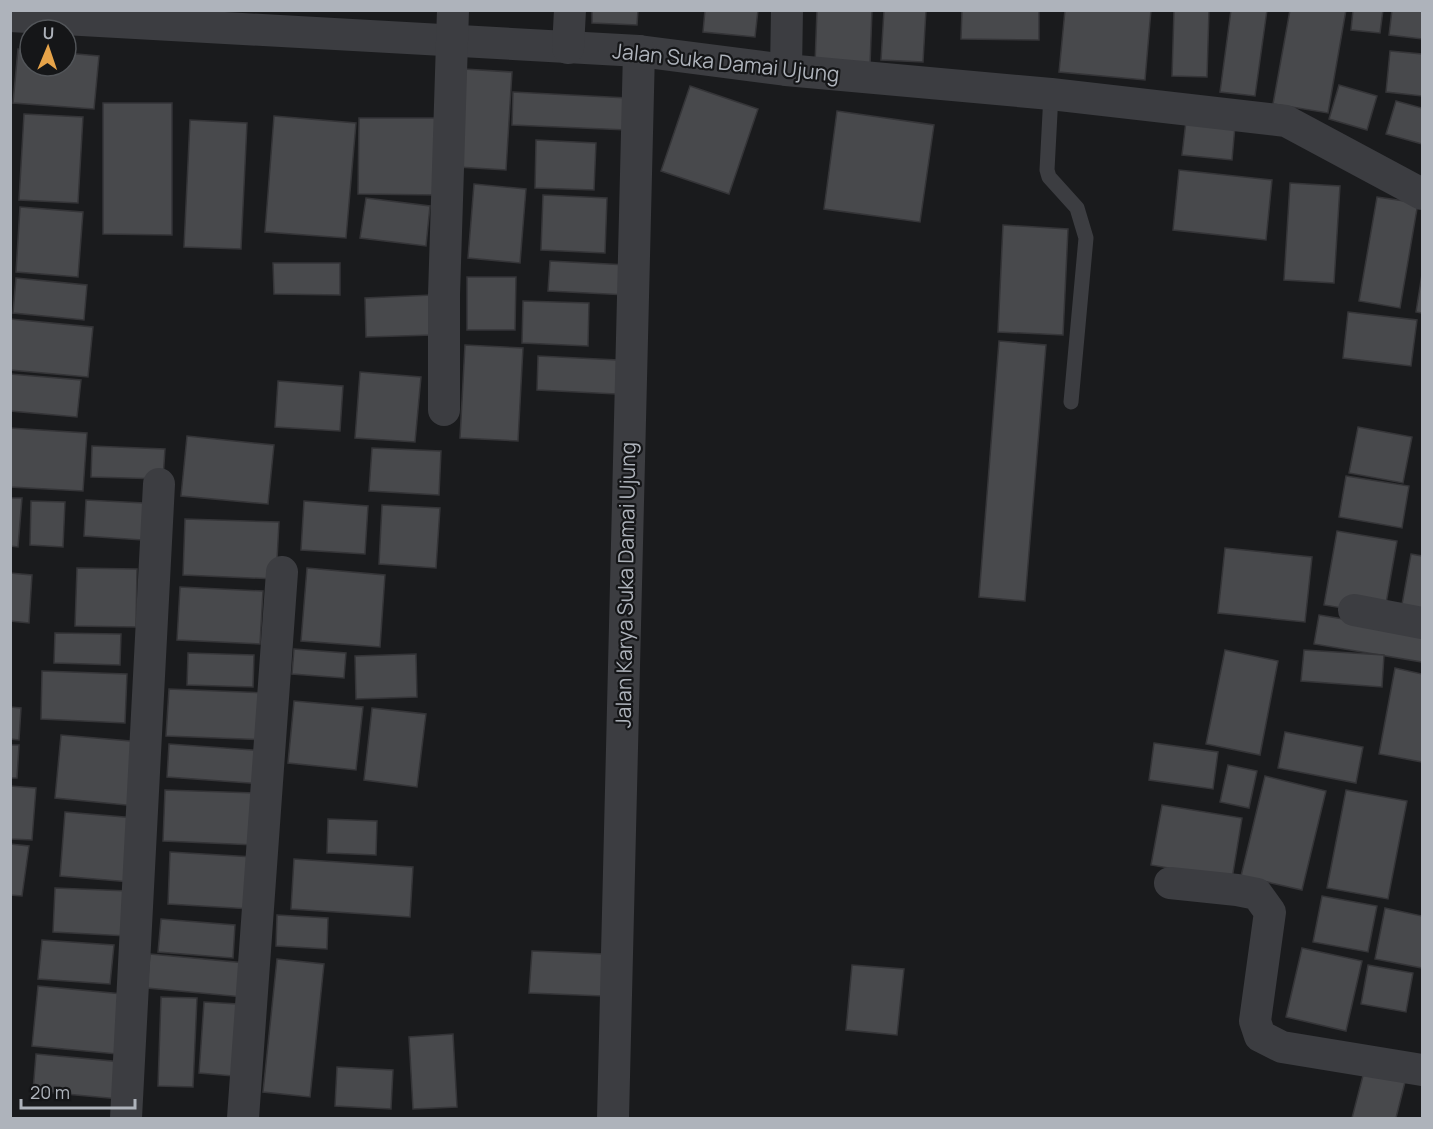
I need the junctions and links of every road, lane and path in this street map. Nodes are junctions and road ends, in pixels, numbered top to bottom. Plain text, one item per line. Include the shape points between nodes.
1 (570, 10) edge
2 (787, 10) edge
3 (10, 16) edge
4 (90, 16) edge
5 (249, 20) edge
6 (453, 26) edge
7 (568, 48) junction
8 (639, 51) junction
9 (786, 70) junction
10 (1051, 94) junction
11 (1422, 195) edge
12 (1071, 402) dead end
13 (444, 410) dead end
14 (159, 484) dead end
15 (282, 572) dead end
16 (1354, 610) dead end
17 (1422, 623) edge
18 (1170, 883) dead end
19 (1422, 1070) edge
20 (126, 1119) edge
21 (243, 1119) edge
22 (613, 1119) edge

1 - 7 street
2 - 9 street
3 - 4 street, Jalan Suka Damai Ujung
4 - 5 street, Jalan Suka Damai Ujung
5 - 6 street, Jalan Suka Damai Ujung
6 - 7 street, Jalan Suka Damai Ujung
6 - 13 street
7 - 8 street, Jalan Suka Damai Ujung
8 - 9 street, Jalan Suka Damai Ujung
8 - 22 street, Jalan Karya Suka Damai Ujung
9 - 10 street, Jalan Suka Damai Ujung
10 - 11 street, Jalan Suka Damai Ujung via 1286,121
10 - 12 lane via 1047,170 1077,208 1086,238
14 - 20 street
15 - 21 street
16 - 17 street
18 - 19 street via 1257,894 1270,912 1255,1021 1260,1036 1282,1047

